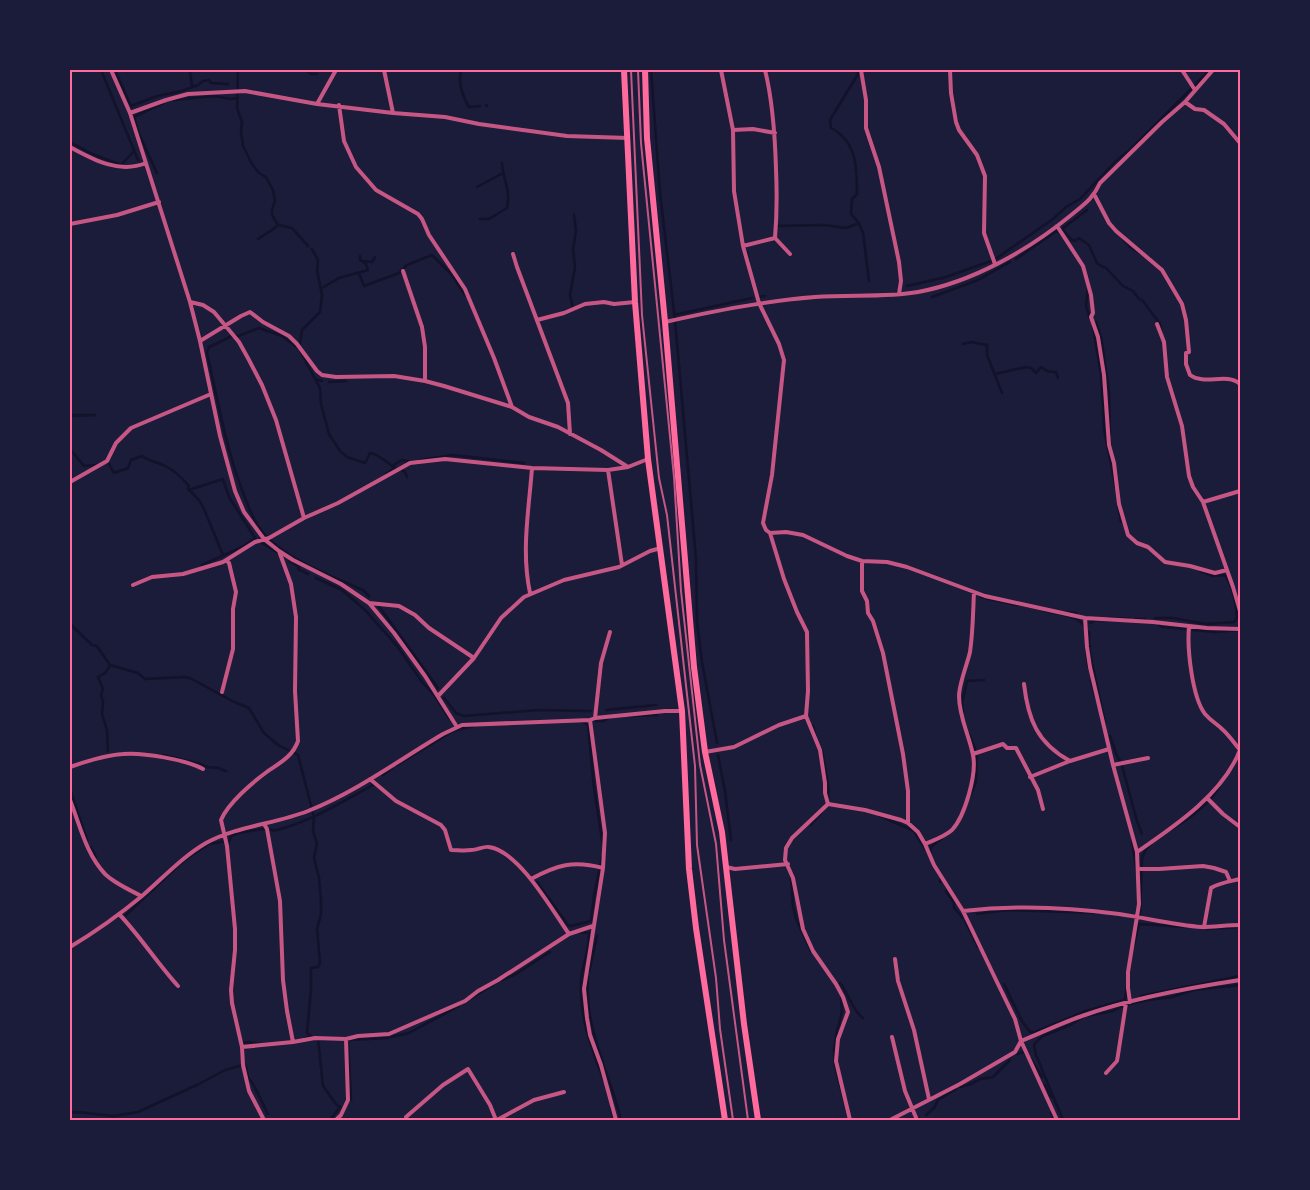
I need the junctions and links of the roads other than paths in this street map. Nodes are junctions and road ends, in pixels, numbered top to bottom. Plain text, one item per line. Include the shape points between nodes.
1 (111, 70) edge
2 (336, 70) edge
3 (384, 70) edge
4 (624, 70) edge
5 (631, 70) edge
6 (638, 70) edge
7 (645, 70) edge
8 (721, 70) edge
9 (765, 70) edge
10 (861, 70) edge
11 (950, 70) edge
12 (1182, 70) edge
13 (1213, 70) edge
14 (1195, 90) junction
15 (1185, 102) junction
16 (317, 104) junction
17 (338, 105) junction
18 (394, 113) junction
19 (130, 114) junction
20 (733, 130) junction
21 (776, 133) junction
22 (628, 138) junction
23 (1240, 143) edge
24 (70, 146) edge
25 (146, 163) junction
26 (1095, 196) junction
27 (159, 202) junction
28 (70, 224) edge
29 (1057, 226) junction
30 (776, 238) junction
31 (743, 246) junction
32 (513, 254) dead end
33 (790, 254) dead end
34 (995, 264) junction
35 (402, 270) dead end
36 (899, 294) junction
37 (190, 302) junction
38 (635, 302) junction
39 (758, 303) junction
40 (537, 320) junction
41 (665, 322) junction
42 (1157, 324) dead end
43 (224, 326) junction
44 (200, 341) junction
45 (425, 381) junction
46 (1240, 384) edge
47 (211, 394) junction
48 (512, 407) junction
49 (570, 434) junction
50 (1240, 442) edge
51 (1240, 447) edge
52 (648, 458) junction
53 (628, 467) junction
54 (532, 468) junction
55 (608, 470) junction
56 (70, 482) edge
57 (1240, 491) edge
58 (1203, 502) junction
59 (304, 518) junction
60 (770, 533) junction
61 (264, 539) junction
62 (661, 548) junction
63 (278, 551) junction
64 (226, 560) junction
65 (862, 561) junction
66 (622, 565) junction
67 (1227, 570) junction
68 (133, 585) dead end
69 (974, 592) junction
70 (530, 593) junction
71 (1238, 598) edge
72 (369, 602) junction
73 (1240, 611) edge
74 (1086, 618) junction
75 (1189, 627) junction
76 (1240, 629) edge
77 (610, 632) dead end
78 (474, 658) junction
79 (1024, 684) dead end
80 (222, 692) dead end
81 (438, 696) junction
82 (682, 711) junction
83 (806, 716) junction
84 (595, 718) junction
85 (590, 720) junction
86 (457, 727) junction
87 (1109, 749) junction
88 (1240, 750) edge
89 (705, 752) junction
90 (973, 754) junction
91 (1148, 758) dead end
92 (1070, 761) junction
93 (1113, 765) junction
94 (70, 767) edge
95 (203, 769) dead end
96 (1030, 778) junction
97 (370, 779) junction
98 (1207, 798) junction
99 (70, 800) edge
100 (828, 804) junction
101 (1043, 810) dead end
102 (908, 823) junction
103 (264, 824) junction
104 (1240, 827) edge
105 (225, 836) junction
106 (925, 844) junction
107 (1137, 852) junction
108 (788, 864) junction
109 (726, 867) junction
110 (603, 868) junction
111 (1138, 868) junction
112 (1240, 879) edge
113 (531, 880) junction
114 (1230, 881) junction
115 (141, 896) junction
116 (963, 911) junction
117 (118, 914) junction
118 (1138, 918) junction
119 (1240, 925) edge
120 (593, 926) junction
121 (1204, 927) junction
122 (568, 934) junction
123 (70, 947) edge
124 (895, 959) dead end
125 (1240, 980) edge
126 (178, 986) dead end
127 (1128, 1003) junction
128 (892, 1037) dead end
129 (346, 1040) junction
130 (1021, 1041) junction
131 (293, 1042) junction
132 (242, 1047) junction
133 (1106, 1073) dead end
134 (564, 1092) dead end
135 (929, 1099) junction
136 (913, 1108) junction
137 (406, 1117) dead end
138 (264, 1120) edge
139 (336, 1120) edge
140 (497, 1120) edge
141 (616, 1120) edge
142 (725, 1120) edge
143 (733, 1120) edge
144 (748, 1120) edge
145 (758, 1120) edge
146 (850, 1120) edge
147 (890, 1120) edge
148 (917, 1120) edge
149 (1058, 1120) edge

1 - 19 street
2 - 16 street
3 - 18 street
4 - 22 highway
5 - 143 lane via 642,316 695,766 697,845
6 - 144 lane via 641,143 674,477 680,591 700,766 716,844 724,940
7 - 41 highway via 646,138
8 - 20 street
9 - 21 street
10 - 36 street via 866,128 879,167 899,262
11 - 34 street via 956,122 977,155 985,176 984,233
12 - 14 street
13 - 14 street
14 - 15 street
15 - 23 street via 1224,124
15 - 26 street via 1100,184
16 - 17 street
16 - 19 street via 244,91 198,93 176,97
17 - 18 street
17 - 48 street via 342,133 353,161 376,190 418,214 428,236 465,289
18 - 22 street via 445,117 567,136
19 - 25 street
20 - 21 street
20 - 31 street via 734,191
21 - 30 street
22 - 38 highway
24 - 25 street via 119,168
25 - 27 street
26 - 29 street
26 - 46 street via 1109,223 1162,270 1180,299 1186,320 1189,352 1186,358 1190,375 1201,380 1233,380
27 - 28 street
27 - 37 street
29 - 34 street
29 - 67 street via 1083,266 1090,289 1105,384 1109,445 1118,504 1128,535 1165,562 1215,573
30 - 31 street
30 - 33 street
31 - 39 street
32 - 40 street
34 - 36 street via 952,282
35 - 45 street via 422,327
36 - 39 street via 844,295
37 - 43 street via 214,312
37 - 44 street
38 - 40 street via 585,304
38 - 52 highway
39 - 41 street
39 - 60 street via 779,344 784,366 772,475 763,523
40 - 49 street via 568,403
41 - 89 highway via 687,600
42 - 58 street via 1164,342 1167,377 1182,426 1189,476
43 - 44 street
43 - 45 street via 252,313 289,336 322,375 394,376
43 - 59 street via 240,342 262,385 276,420
44 - 47 street
45 - 48 street
47 - 56 street via 130,428 116,443 107,461
47 - 61 street via 235,491 244,512
48 - 49 street via 529,418
49 - 53 street
50 - 51 street
52 - 53 street
52 - 62 highway
53 - 55 street
54 - 55 street
54 - 59 street via 445,459 410,463
54 - 70 street via 526,528
55 - 66 street
57 - 58 street
58 - 67 street
59 - 61 street
60 - 65 street via 804,535
60 - 83 street via 784,578 807,632
61 - 63 street
61 - 64 street
62 - 66 street
62 - 82 highway
63 - 72 street via 342,584
63 - 105 street via 291,584 296,617 298,741 290,754 253,783 223,815 221,822
64 - 68 street
64 - 80 street via 236,592 233,649
65 - 69 street via 907,567
65 - 102 street via 862,591 883,653 903,754
66 - 70 street via 564,580
67 - 71 street
69 - 74 street
69 - 90 street via 972,636 959,700
70 - 78 street via 501,618
71 - 73 street
72 - 78 street via 399,606
72 - 81 street
74 - 75 street
74 - 87 street via 1090,667
75 - 76 street
75 - 88 street via 1191,674 1199,704 1211,722 1223,730
77 - 84 street via 601,663
78 - 81 street
79 - 92 street via 1028,709 1039,735
81 - 86 street
82 - 84 street
82 - 142 highway via 689,868
83 - 89 street via 734,746
83 - 100 street via 820,750
84 - 85 street
85 - 86 street
85 - 110 street via 605,833
86 - 97 street
87 - 92 street
87 - 93 street
88 - 98 street via 1231,770
89 - 109 highway
90 - 96 street via 1002,744 1009,749 1016,748
90 - 106 street via 974,778 956,825 948,833
91 - 93 street
92 - 96 street
93 - 107 street
94 - 95 street via 125,753 179,760
96 - 101 street via 1038,790
97 - 103 street via 320,806
97 - 113 street via 396,801 441,825 451,850 489,846 514,860
98 - 104 street
98 - 107 street
99 - 115 street via 83,836 106,875
100 - 102 street via 865,810
100 - 108 street via 789,843 785,853
102 - 106 street
103 - 105 street
103 - 131 street via 280,901 283,980
105 - 115 street via 208,842 188,856
105 - 132 street via 236,950 232,1003
106 - 116 street via 934,865
107 - 111 street
108 - 109 street via 738,869
108 - 146 street via 803,929 813,951 836,984 848,1012 838,1039 836,1061
109 - 145 highway
110 - 113 street via 582,863 567,865 546,871
110 - 120 street
111 - 114 street via 1208,867 1226,872
111 - 118 street
112 - 114 street
113 - 122 street
114 - 121 street via 1211,888
115 - 117 street
116 - 118 street via 1016,907
116 - 130 street via 1015,1019
117 - 123 street
117 - 126 street
118 - 121 street
118 - 127 street via 1128,972
119 - 121 street
120 - 122 street
120 - 141 street via 584,989 586,1018
122 - 129 street via 465,1001 389,1034
124 - 135 street
125 - 127 street
127 - 130 street via 1082,1016
127 - 133 street via 1117,1060
128 - 136 street via 905,1090
129 - 131 street via 315,1038
129 - 139 street via 348,1100
130 - 135 street via 1015,1052
130 - 149 street
131 - 132 street
132 - 138 street via 249,1092
134 - 140 street via 534,1100
135 - 136 street
136 - 147 street
136 - 148 street
137 - 140 street via 443,1085 468,1069

